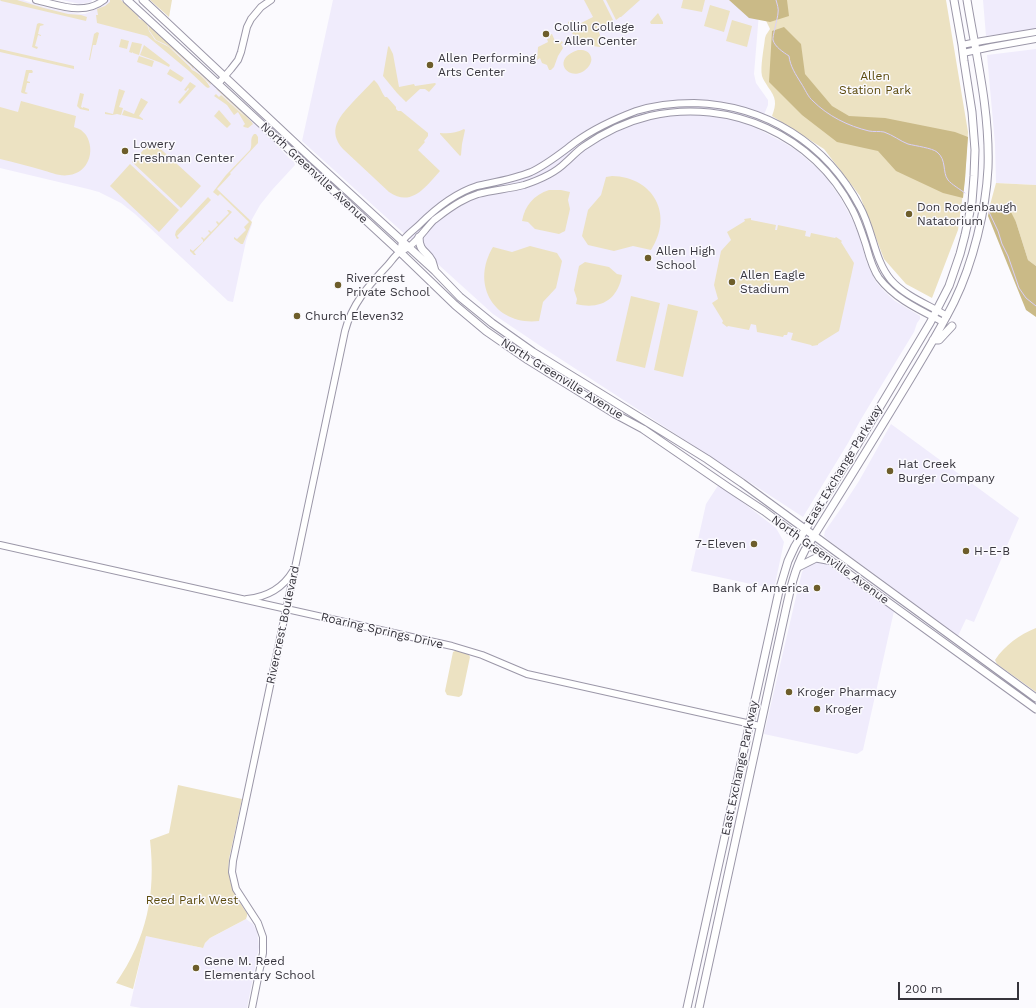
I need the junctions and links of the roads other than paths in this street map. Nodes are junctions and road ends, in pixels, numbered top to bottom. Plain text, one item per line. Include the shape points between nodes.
1 (36, 0) edge
2 (104, 0) edge
3 (127, 0) edge
4 (143, 0) edge
5 (271, 0) edge
6 (954, 0) edge
7 (967, 0) edge
8 (1036, 32) edge
9 (1036, 39) edge
10 (974, 42) junction
11 (962, 45) junction
12 (976, 51) junction
13 (963, 53) junction
14 (224, 77) junction
15 (218, 84) junction
16 (310, 157) junction
17 (303, 164) junction
18 (975, 166) junction
19 (988, 167) junction
20 (419, 237) junction
21 (403, 242) junction
22 (409, 248) junction
23 (400, 252) junction
24 (877, 252) junction
25 (869, 255) junction
26 (435, 271) junction
27 (935, 313) junction
28 (945, 319) junction
29 (952, 326) dead end
30 (933, 340) junction
31 (869, 425) junction
32 (880, 431) junction
33 (742, 483) junction
34 (735, 492) junction
35 (805, 529) junction
36 (814, 536) junction
37 (800, 538) junction
38 (0, 545) edge
39 (809, 545) junction
40 (830, 560) junction
41 (798, 567) junction
42 (295, 568) junction
43 (896, 596) junction
44 (242, 599) junction
45 (890, 604) junction
46 (286, 609) junction
47 (771, 625) junction
48 (782, 627) junction
49 (987, 662) junction
50 (982, 670) junction
51 (1036, 698) edge
52 (1036, 709) edge
53 (750, 724) junction
54 (760, 726) junction
55 (708, 914) junction
56 (719, 916) junction
57 (252, 1008) edge
58 (687, 1008) edge
59 (699, 1008) edge

1 - 2 street via 81,9 93,7
3 - 15 main road, North Greenville Avenue
4 - 14 main road, North Greenville Avenue
5 - 14 street via 251,19 238,60
6 - 11 main road, East Exchange Parkway
7 - 10 main road, East Exchange Parkway
8 - 10 street
9 - 12 street
10 - 11 street
10 - 12 main road, East Exchange Parkway
11 - 13 main road, East Exchange Parkway
12 - 13 street
12 - 19 main road, East Exchange Parkway via 988,140
13 - 18 main road, East Exchange Parkway via 974,125
14 - 15 street
14 - 16 main road, North Greenville Avenue
15 - 17 main road, North Greenville Avenue
16 - 17 main road
16 - 21 main road, North Greenville Avenue
17 - 23 main road, North Greenville Avenue
18 - 19 main road
18 - 27 main road, East Exchange Parkway via 972,202 964,240 952,278
19 - 28 main road, East Exchange Parkway via 976,240 966,274
20 - 22 street, Rivercrest Boulevard
20 - 25 street, Rivercrest Boulevard via 434,220 459,203 478,194 524,185 544,178 564,165 580,149 616,127 652,116 699,112 735,117 758,124 774,131 812,157 846,198 857,219
20 - 26 main road via 420,246 432,261
21 - 22 main road, North Greenville Avenue
21 - 23 street, Rivercrest Boulevard
21 - 24 street, Rivercrest Boulevard via 438,207 457,195 542,167 577,141 613,120 657,106 692,103 731,107 762,117 790,131 815,149 836,170 861,208
22 - 23 street, Rivercrest Boulevard
22 - 26 main road, North Greenville Avenue
23 - 34 main road, North Greenville Avenue via 455,305 488,332 528,360 643,429
23 - 42 street, Rivercrest Boulevard via 363,293 348,323
24 - 25 street
24 - 27 street, Rivercrest Boulevard via 884,270 894,284
25 - 27 street, Rivercrest Boulevard via 876,274 890,290 904,300
26 - 33 main road, North Greenville Avenue via 465,302 533,352 671,436
27 - 28 street, Rivercrest Boulevard
27 - 31 main road, East Exchange Parkway
28 - 30 main road, East Exchange Parkway
29 - 30 main road via 939,340
30 - 32 main road, East Exchange Parkway
31 - 32 main road
31 - 35 main road, East Exchange Parkway
32 - 36 main road, East Exchange Parkway
33 - 34 main road
33 - 35 main road, North Greenville Avenue
34 - 37 main road, North Greenville Avenue
35 - 36 main road, North Greenville Avenue
35 - 37 main road, East Exchange Parkway
36 - 39 main road, East Exchange Parkway
36 - 43 main road, North Greenville Avenue
37 - 39 main road, North Greenville Avenue
37 - 47 main road, East Exchange Parkway via 784,571
38 - 44 street, Roaring Springs Drive
39 - 40 main road, North Greenville Avenue
39 - 41 main road, East Exchange Parkway
40 - 41 main road via 816,558
40 - 45 main road, North Greenville Avenue
41 - 48 main road, East Exchange Parkway
42 - 44 street via 286,581 273,591 258,597
42 - 46 street, Rivercrest Boulevard
43 - 45 main road
43 - 49 main road, North Greenville Avenue
44 - 46 street, Roaring Springs Drive
45 - 50 main road, North Greenville Avenue
46 - 53 street, Roaring Springs Drive via 474,652 527,674
46 - 57 street, Rivercrest Boulevard via 232,872 236,889 258,923 263,937 263,953
47 - 48 main road
47 - 53 main road, East Exchange Parkway
48 - 54 main road, East Exchange Parkway
49 - 50 main road
49 - 51 main road, North Greenville Avenue
50 - 52 main road, North Greenville Avenue
53 - 54 street, Roaring Springs Drive
53 - 55 main road, East Exchange Parkway
54 - 56 main road, East Exchange Parkway
55 - 56 main road
55 - 58 main road, East Exchange Parkway
56 - 59 main road, East Exchange Parkway

